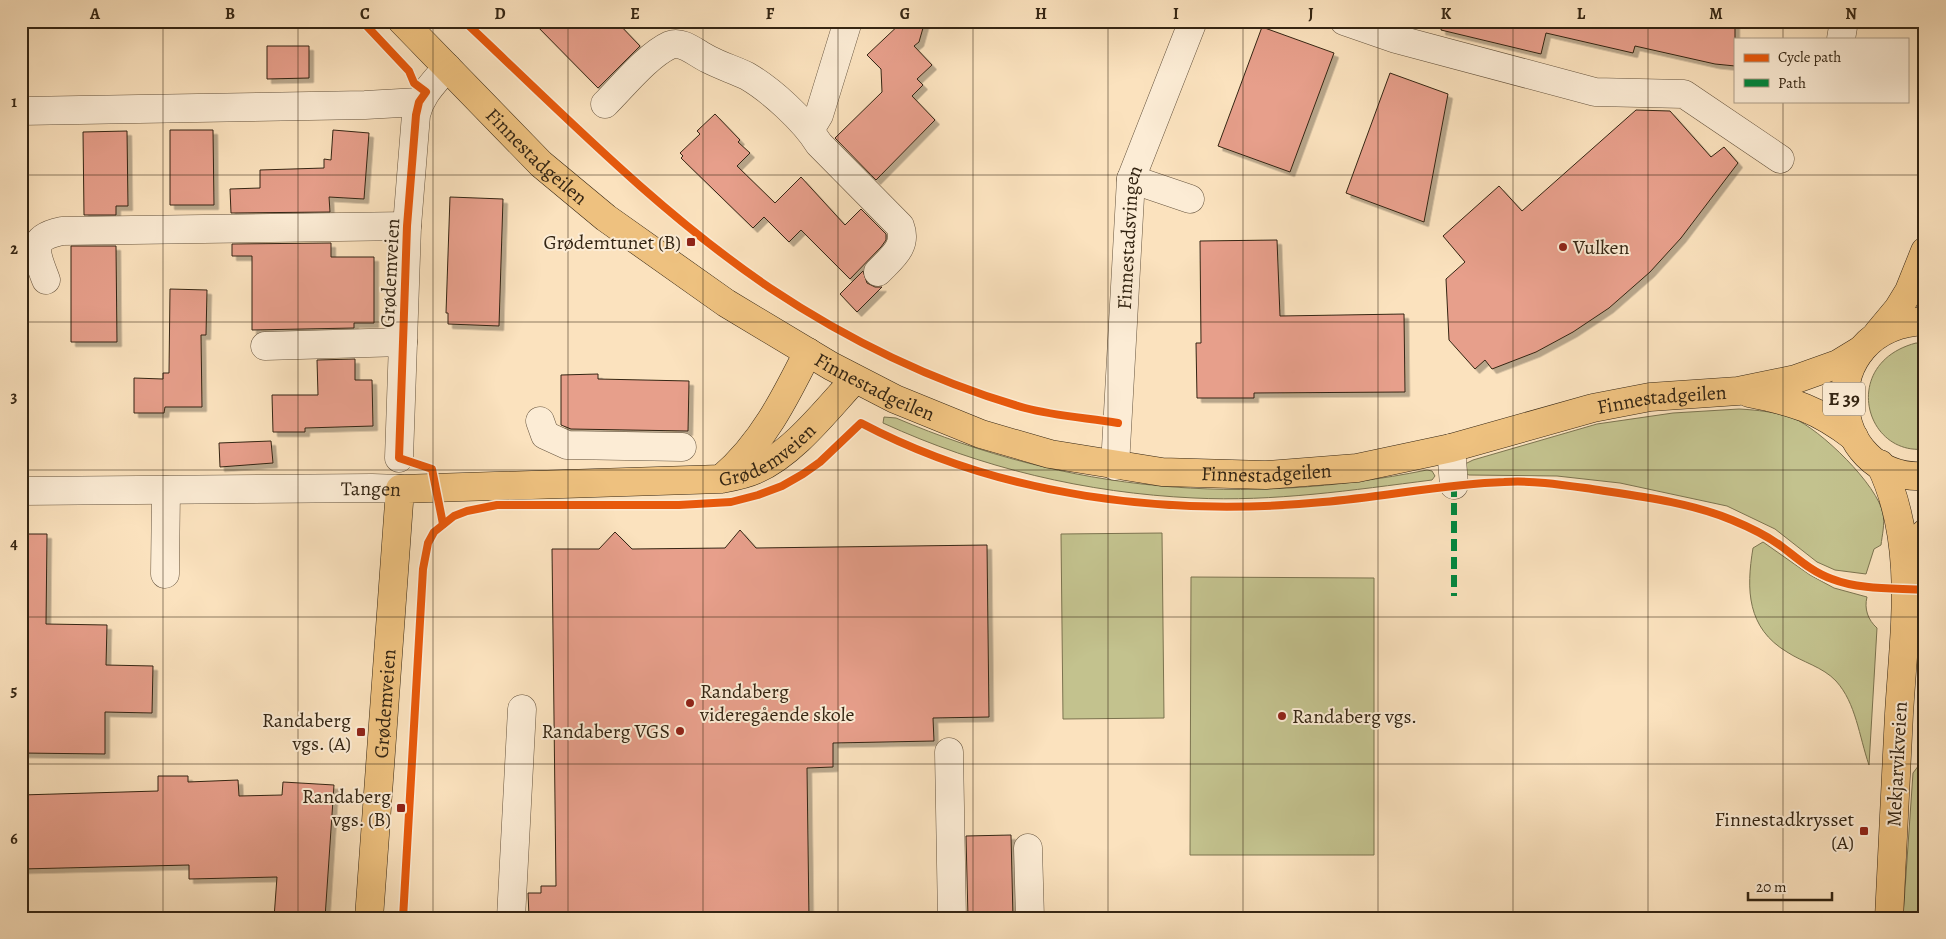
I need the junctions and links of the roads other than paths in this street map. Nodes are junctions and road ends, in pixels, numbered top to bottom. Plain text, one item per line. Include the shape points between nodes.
1 (402, 21) edge
2 (848, 21) edge
3 (1193, 21) edge
4 (1344, 21) edge
5 (1844, 21) edge
6 (1841, 38) edge
7 (447, 67) junction
8 (419, 102) junction
9 (605, 104) dead end
10 (21, 111) edge
11 (810, 130) junction
12 (1780, 159) dead end
13 (1131, 179) junction
14 (1190, 199) dead end
15 (407, 226) junction
16 (1925, 251) edge
17 (878, 272) dead end
18 (46, 280) dead end
19 (1925, 322) edge
20 (403, 342) junction
21 (1868, 343) junction
22 (265, 346) dead end
23 (808, 352) junction
24 (855, 379) junction
25 (1738, 391) junction
26 (540, 420) dead end
27 (1854, 438) junction
28 (682, 447) dead end
29 (1451, 448) junction
30 (399, 458) dead end
31 (1880, 464) junction
32 (1115, 466) junction
33 (1925, 476) edge
34 (720, 479) junction
35 (1454, 485) dead end
36 (400, 489) junction
37 (166, 490) junction
38 (21, 491) edge
39 (1925, 533) edge
40 (165, 574) dead end
41 (1907, 610) junction
42 (522, 709) dead end
43 (949, 752) dead end
44 (1028, 848) dead end
45 (369, 918) edge
46 (511, 918) edge
47 (952, 918) edge
48 (1030, 918) edge
49 (1889, 918) edge

1 - 7 main road, Finnestadgeilen
2 - 11 street via 820,115
3 - 13 street, Finnestadsvingen
4 - 12 street via 1396,39 1594,92 1684,94
5 - 6 street
7 - 8 street
7 - 23 main road, Finnestadgeilen via 541,164 606,218 726,303
8 - 10 street
8 - 15 street, Grødemveien
9 - 11 street via 655,55 672,45 682,44 747,76
11 - 17 street via 819,144 900,226 903,243
13 - 14 street
13 - 32 street, Finnestadsvingen
15 - 18 street via 62,231 50,234 38,243 35,251
15 - 20 street, Grødemveien
16 - 21 main road, E 39 via 1909,292
19 - 21 main road, Finnestadgeilen via 1891,327
20 - 22 street
20 - 30 street, Grødemveien
21 - 25 main road, Finnestadgeilen via 1819,372
21 - 27 main road, E 39 via 1848,374 1844,402
23 - 24 main road, Finnestadgeilen
23 - 34 main road, Grødemveien via 763,433
24 - 32 main road, Finnestadgeilen via 981,434 1050,454
24 - 34 main road, Grødemveien via 810,427 772,461 754,471
25 - 27 main road, Finnestadgeilen via 1816,411
25 - 29 main road, Finnestadgeilen via 1650,397 1593,408
26 - 28 street via 545,435 567,445
27 - 31 main road, E 39
29 - 32 main road, Finnestadgeilen via 1357,468 1312,473 1208,474
29 - 35 street
31 - 33 main road, E 39 via 1896,472
31 - 41 main road, Mekjarvikveien / E 39 via 1899,518
34 - 36 main road, Tangen
36 - 37 street, Tangen
36 - 45 main road, Grødemveien
37 - 38 street, Tangen
37 - 40 street
39 - 41 main road, Mekjarvikveien / E 39
41 - 49 main road, Mekjarvikveien / E 39
42 - 46 street
43 - 47 street
44 - 48 street

